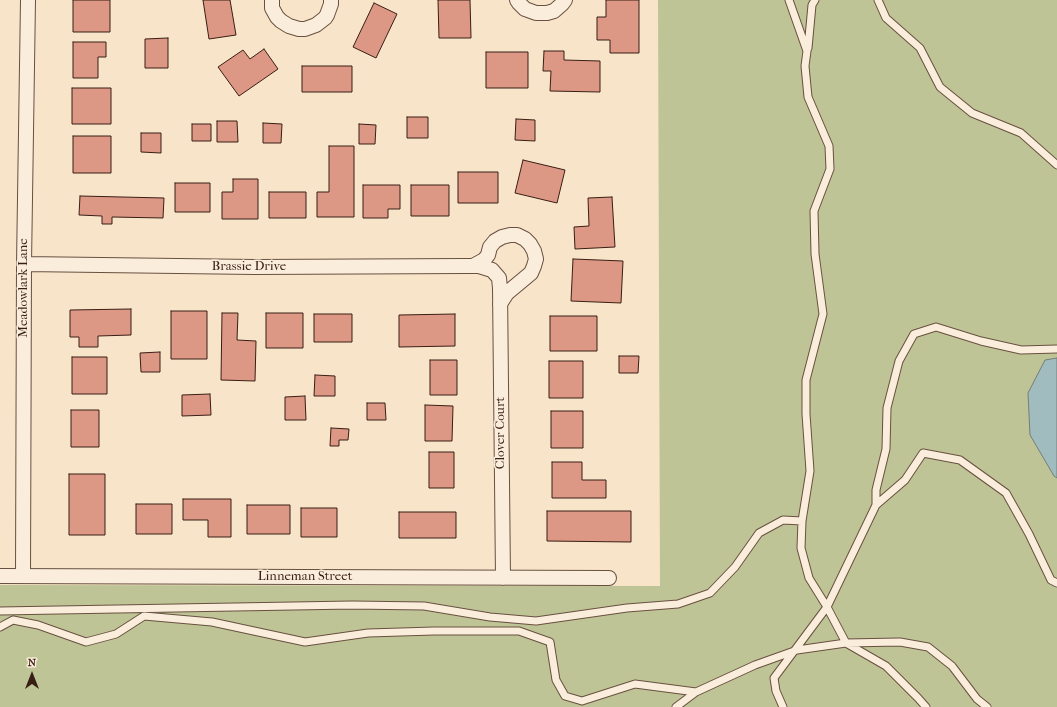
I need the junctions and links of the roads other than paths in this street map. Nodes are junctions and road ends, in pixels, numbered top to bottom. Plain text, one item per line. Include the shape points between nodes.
1 (28, 0) edge
2 (272, 0) edge
3 (331, 0) edge
4 (517, 0) edge
5 (565, 0) edge
6 (789, 0) edge
7 (815, 0) edge
8 (878, 0) edge
9 (807, 51) junction
10 (1057, 165) edge
11 (24, 264) junction
12 (473, 266) junction
13 (500, 288) joint
14 (500, 304) junction
15 (1057, 349) edge
16 (876, 505) junction
17 (802, 521) junction
18 (0, 576) edge
19 (23, 576) junction
20 (502, 578) junction
21 (609, 578) dead end
22 (1057, 583) edge
23 (828, 607) junction
24 (0, 611) edge
25 (0, 628) edge
26 (846, 643) junction
27 (794, 651) junction
28 (696, 692) junction
29 (676, 707) edge
30 (783, 707) edge
31 (926, 707) edge
32 (987, 707) edge

1 - 11 street, Meadowlark Lane
2 - 3 street via 272,8 277,17 289,26 299,29 316,25 325,18
4 - 5 street via 525,9 536,13 554,11
6 - 9 lane
7 - 9 lane via 812,5
8 - 10 lane via 886,18 920,48 940,87 972,113 1021,133
9 - 17 lane via 805,66 808,97 828,146 830,169 814,211 815,254 823,314 806,380 810,471
11 - 12 street, Brassie Drive
11 - 19 street, Meadowlark Lane
12 - 13 street, Brassie Drive via 492,270 499,278
12 - 14 street via 484,260 490,247 502,237 517,235 530,244 536,259 531,273 507,293
13 - 14 street, Clover Court
14 - 20 street, Clover Court
15 - 16 lane via 1021,350 936,327 914,334 899,361 886,408 886,449 876,490
16 - 22 lane via 905,480 923,453 960,460 1006,493 1051,580
16 - 23 lane
17 - 23 lane via 801,548 809,578
17 - 24 lane via 783,520 759,533 735,567 710,593 678,604 627,608 536,621 490,617 424,606
18 - 19 street, Linneman Street
19 - 20 street, Linneman Street
20 - 21 street, Linneman Street
23 - 26 lane
23 - 27 lane
25 - 28 lane via 13,620 38,625 86,642 116,634 144,616 212,622 305,642 368,633 520,631 550,642 556,680 565,696 582,701 635,684
26 - 27 lane
26 - 31 lane via 886,666
26 - 32 lane via 900,642 928,647 952,666 977,699
27 - 28 lane via 755,665
27 - 30 lane via 774,678
28 - 29 lane

